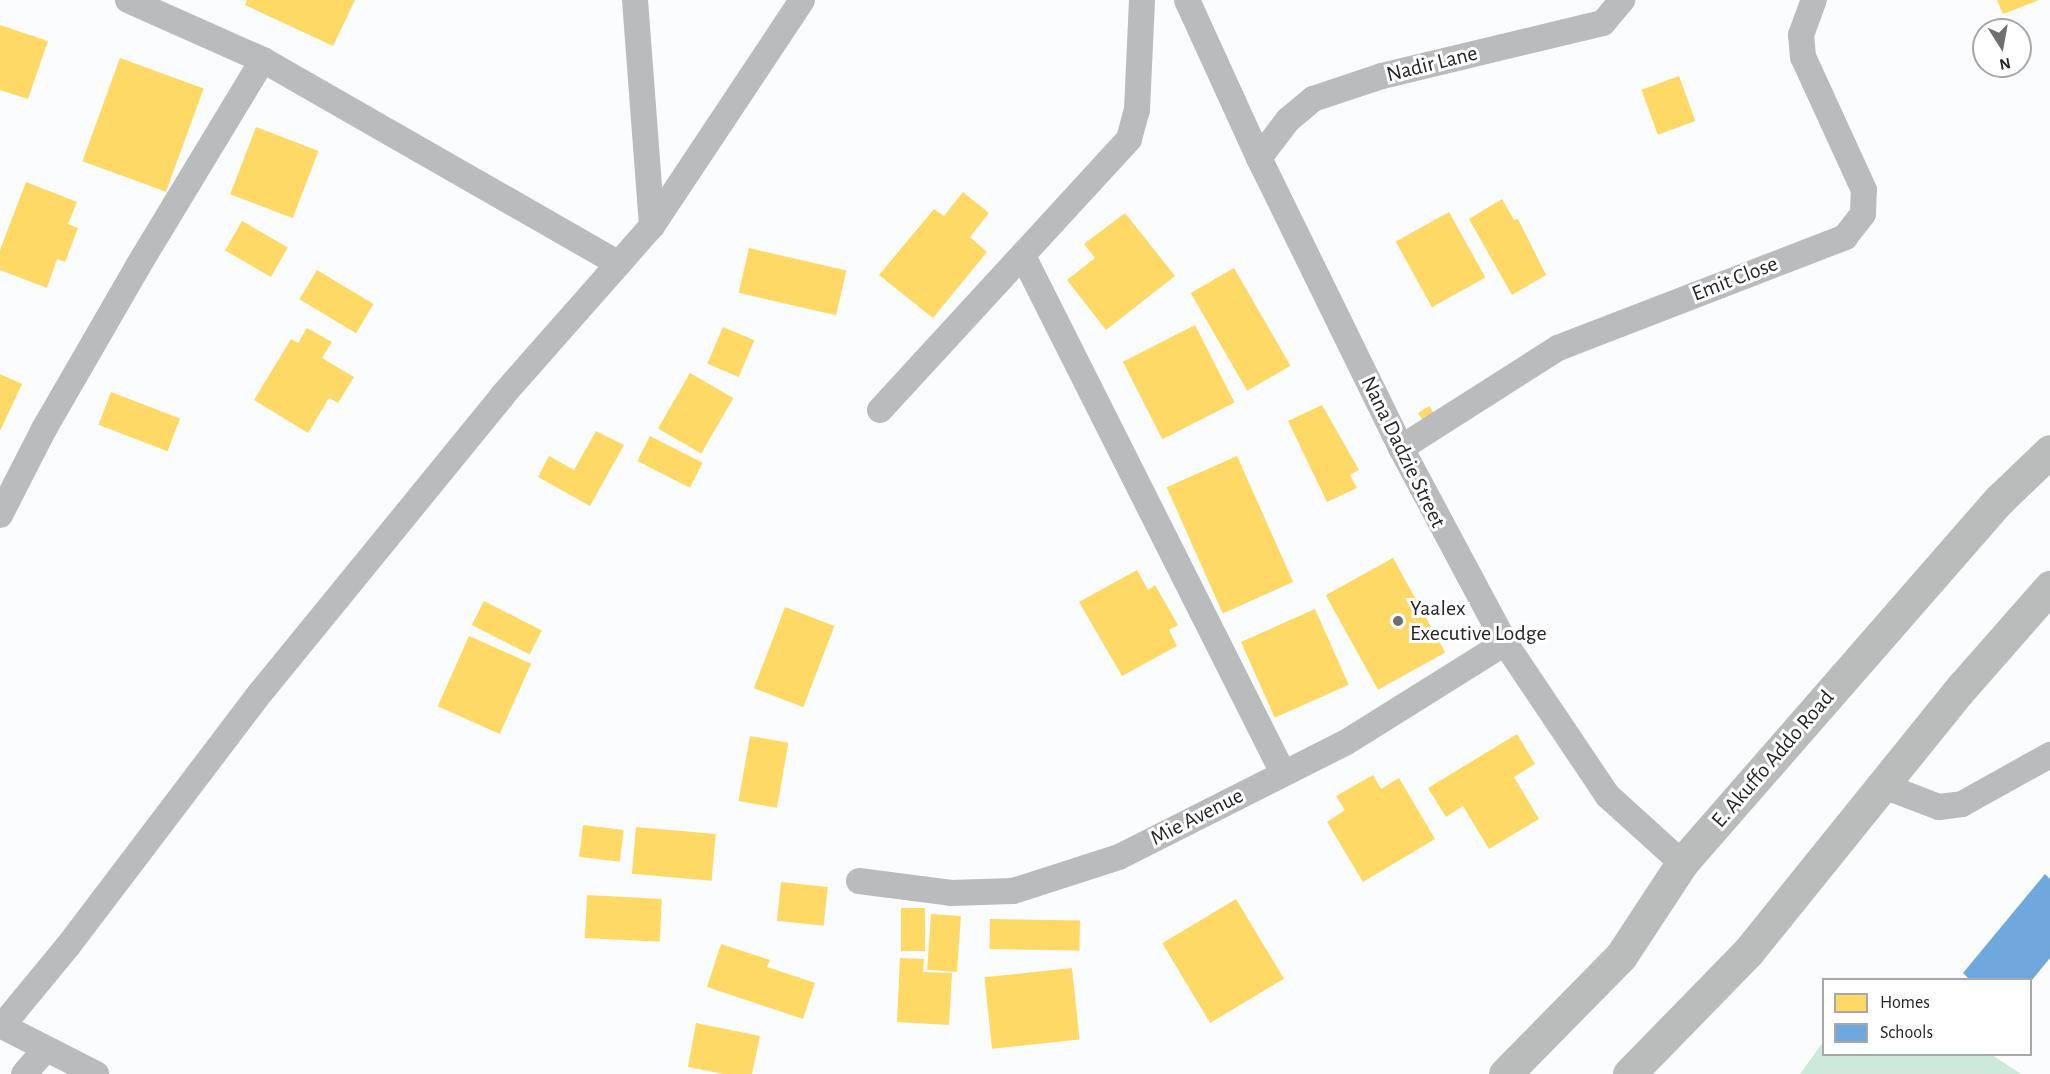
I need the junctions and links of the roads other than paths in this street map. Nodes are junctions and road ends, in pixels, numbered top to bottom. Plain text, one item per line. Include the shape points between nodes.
1 (128, 0) edge
2 (635, 0) edge
3 (802, 0) edge
4 (1142, 0) edge
5 (1187, 0) edge
6 (1622, 0) edge
7 (1814, 0) edge
8 (168, 7) edge
9 (263, 60) junction
10 (1259, 158) junction
11 (652, 226) junction
12 (1024, 258) junction
13 (619, 264) junction
14 (880, 410) dead end
15 (1401, 448) junction
16 (2050, 451) edge
17 (0, 515) edge
18 (2050, 587) edge
19 (1505, 643) junction
20 (2050, 754) edge
21 (1283, 773) junction
22 (1884, 786) junction
23 (1682, 864) junction
24 (859, 881) dead end
25 (1, 1026) edge
26 (46, 1048) junction
27 (24, 1074) edge
28 (96, 1074) edge
29 (1505, 1074) edge
30 (1629, 1074) edge

1 - 8 street
2 - 11 street
3 - 11 street
4 - 12 street via 1137,110 1129,139
5 - 10 street, Nana Dadzie Street
6 - 10 street, Nadir Lane via 1603,23 1382,76 1313,99 1288,120
7 - 15 street, Emit Close via 1801,35 1803,57 1864,190 1863,214 1845,237 1558,348
8 - 9 street
9 - 13 street
9 - 17 street via 91,347
10 - 15 street, Nana Dadzie Street
11 - 13 street
12 - 14 street
12 - 21 street
13 - 25 street via 502,396 261,692 68,946
15 - 19 street, Nana Dadzie Street
16 - 23 main road, E. Akuffo Addo Road via 2000,499
18 - 22 main road
19 - 21 street, Mie Avenue via 1345,743
19 - 23 street, Nana Dadzie Street via 1608,796
20 - 22 street via 1962,804 1939,807
21 - 24 street, Mie Avenue via 1119,858 1013,891 951,893
22 - 30 main road via 1748,952
23 - 29 main road, E. Akuffo Addo Road via 1621,956
25 - 26 street
26 - 27 street
26 - 28 street

